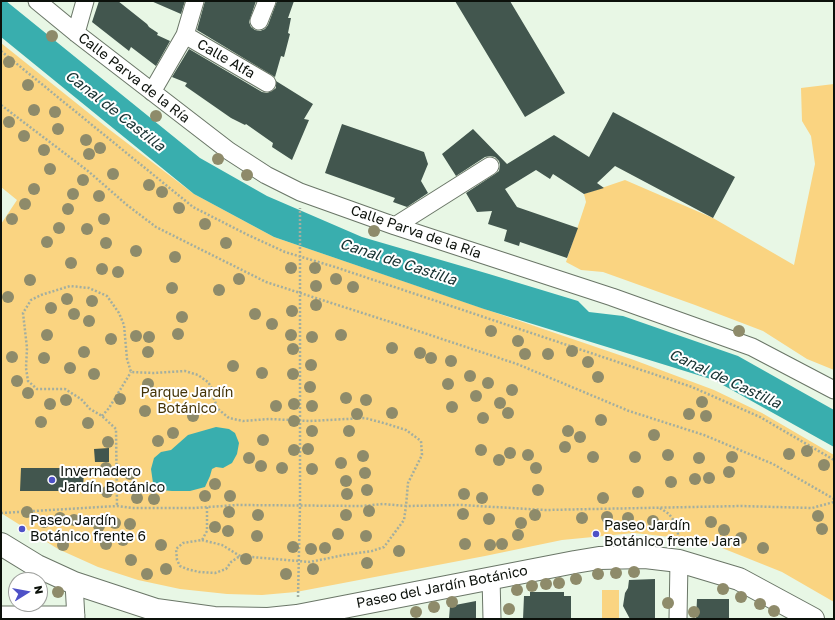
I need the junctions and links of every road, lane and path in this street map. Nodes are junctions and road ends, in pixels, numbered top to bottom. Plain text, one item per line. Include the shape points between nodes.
1 (37, 1) edge
2 (85, 1) edge
3 (195, 1) edge
4 (267, 1) edge
5 (259, 21) dead end
6 (76, 33) junction
7 (185, 35) junction
8 (1, 51) edge
9 (267, 83) dead end
10 (152, 92) junction
11 (1, 105) edge
12 (490, 166) dead end
13 (300, 206) dead end
14 (395, 226) junction
15 (300, 257) junction
16 (299, 292) junction
17 (131, 372) junction
18 (834, 390) edge
19 (102, 416) junction
20 (300, 422) junction
21 (834, 460) edge
22 (834, 501) edge
23 (117, 506) junction
24 (300, 506) junction
25 (406, 506) junction
26 (207, 507) junction
27 (660, 508) junction
28 (1, 513) edge
29 (680, 538) dead end
30 (202, 540) junction
31 (1, 544) edge
32 (240, 556) junction
33 (298, 561) junction
34 (679, 562) junction
35 (491, 577) junction
36 (74, 583) junction
37 (1, 615) edge
38 (76, 617) edge
39 (297, 617) edge
40 (492, 619) edge
41 (678, 619) edge
42 (814, 619) edge

1 - 6 street, Calle Parva de la Ría
2 - 6 street
3 - 7 street
4 - 5 street
6 - 10 street, Calle Parva de la Ría
7 - 9 street, Calle Alfa
7 - 10 street
8 - 15 path via 193,207
10 - 14 street, Calle Parva de la Ría via 266,176 300,192
11 - 16 path via 156,227 266,282
12 - 14 street
13 - 15 path
14 - 18 street, Calle Parva de la Ría via 612,297 752,347
15 - 16 path
15 - 21 path via 692,387 760,417
16 - 20 path
16 - 22 path via 516,364 629,411 704,435 773,464
17 - 19 path
17 - 19 path via 127,359 124,325 107,296 89,288 70,286 41,295 26,306 23,312 28,381 37,389 65,390
17 - 20 path via 186,371 208,382 218,409 229,418 243,422
19 - 23 path via 116,429
20 - 24 path
20 - 25 path via 365,418 406,430 415,436 421,441 422,455 408,483
22 - 27 path via 812,508
23 - 26 path
23 - 28 path
24 - 25 path
24 - 26 path
24 - 33 path
25 - 27 path via 461,505 545,510
25 - 33 path via 404,520 384,547 310,562
26 - 30 path via 207,531
27 - 29 path via 669,514 677,525
30 - 32 path via 222,545
30 - 32 path via 183,543 176,549 180,566 199,572 215,573 226,569
31 - 36 street, Paseo del Jardín Botánico via 37,566
32 - 33 path
33 - 39 path
34 - 35 street, Paseo del Jardín Botánico via 645,557 599,558
34 - 41 street
34 - 42 street, Paseo del Jardín Botánico via 739,580
35 - 39 street, Paseo del Jardín Botánico
35 - 40 street
36 - 38 street
36 - 39 street, Paseo del Jardín Botánico via 156,610 214,618
37 - 38 street

